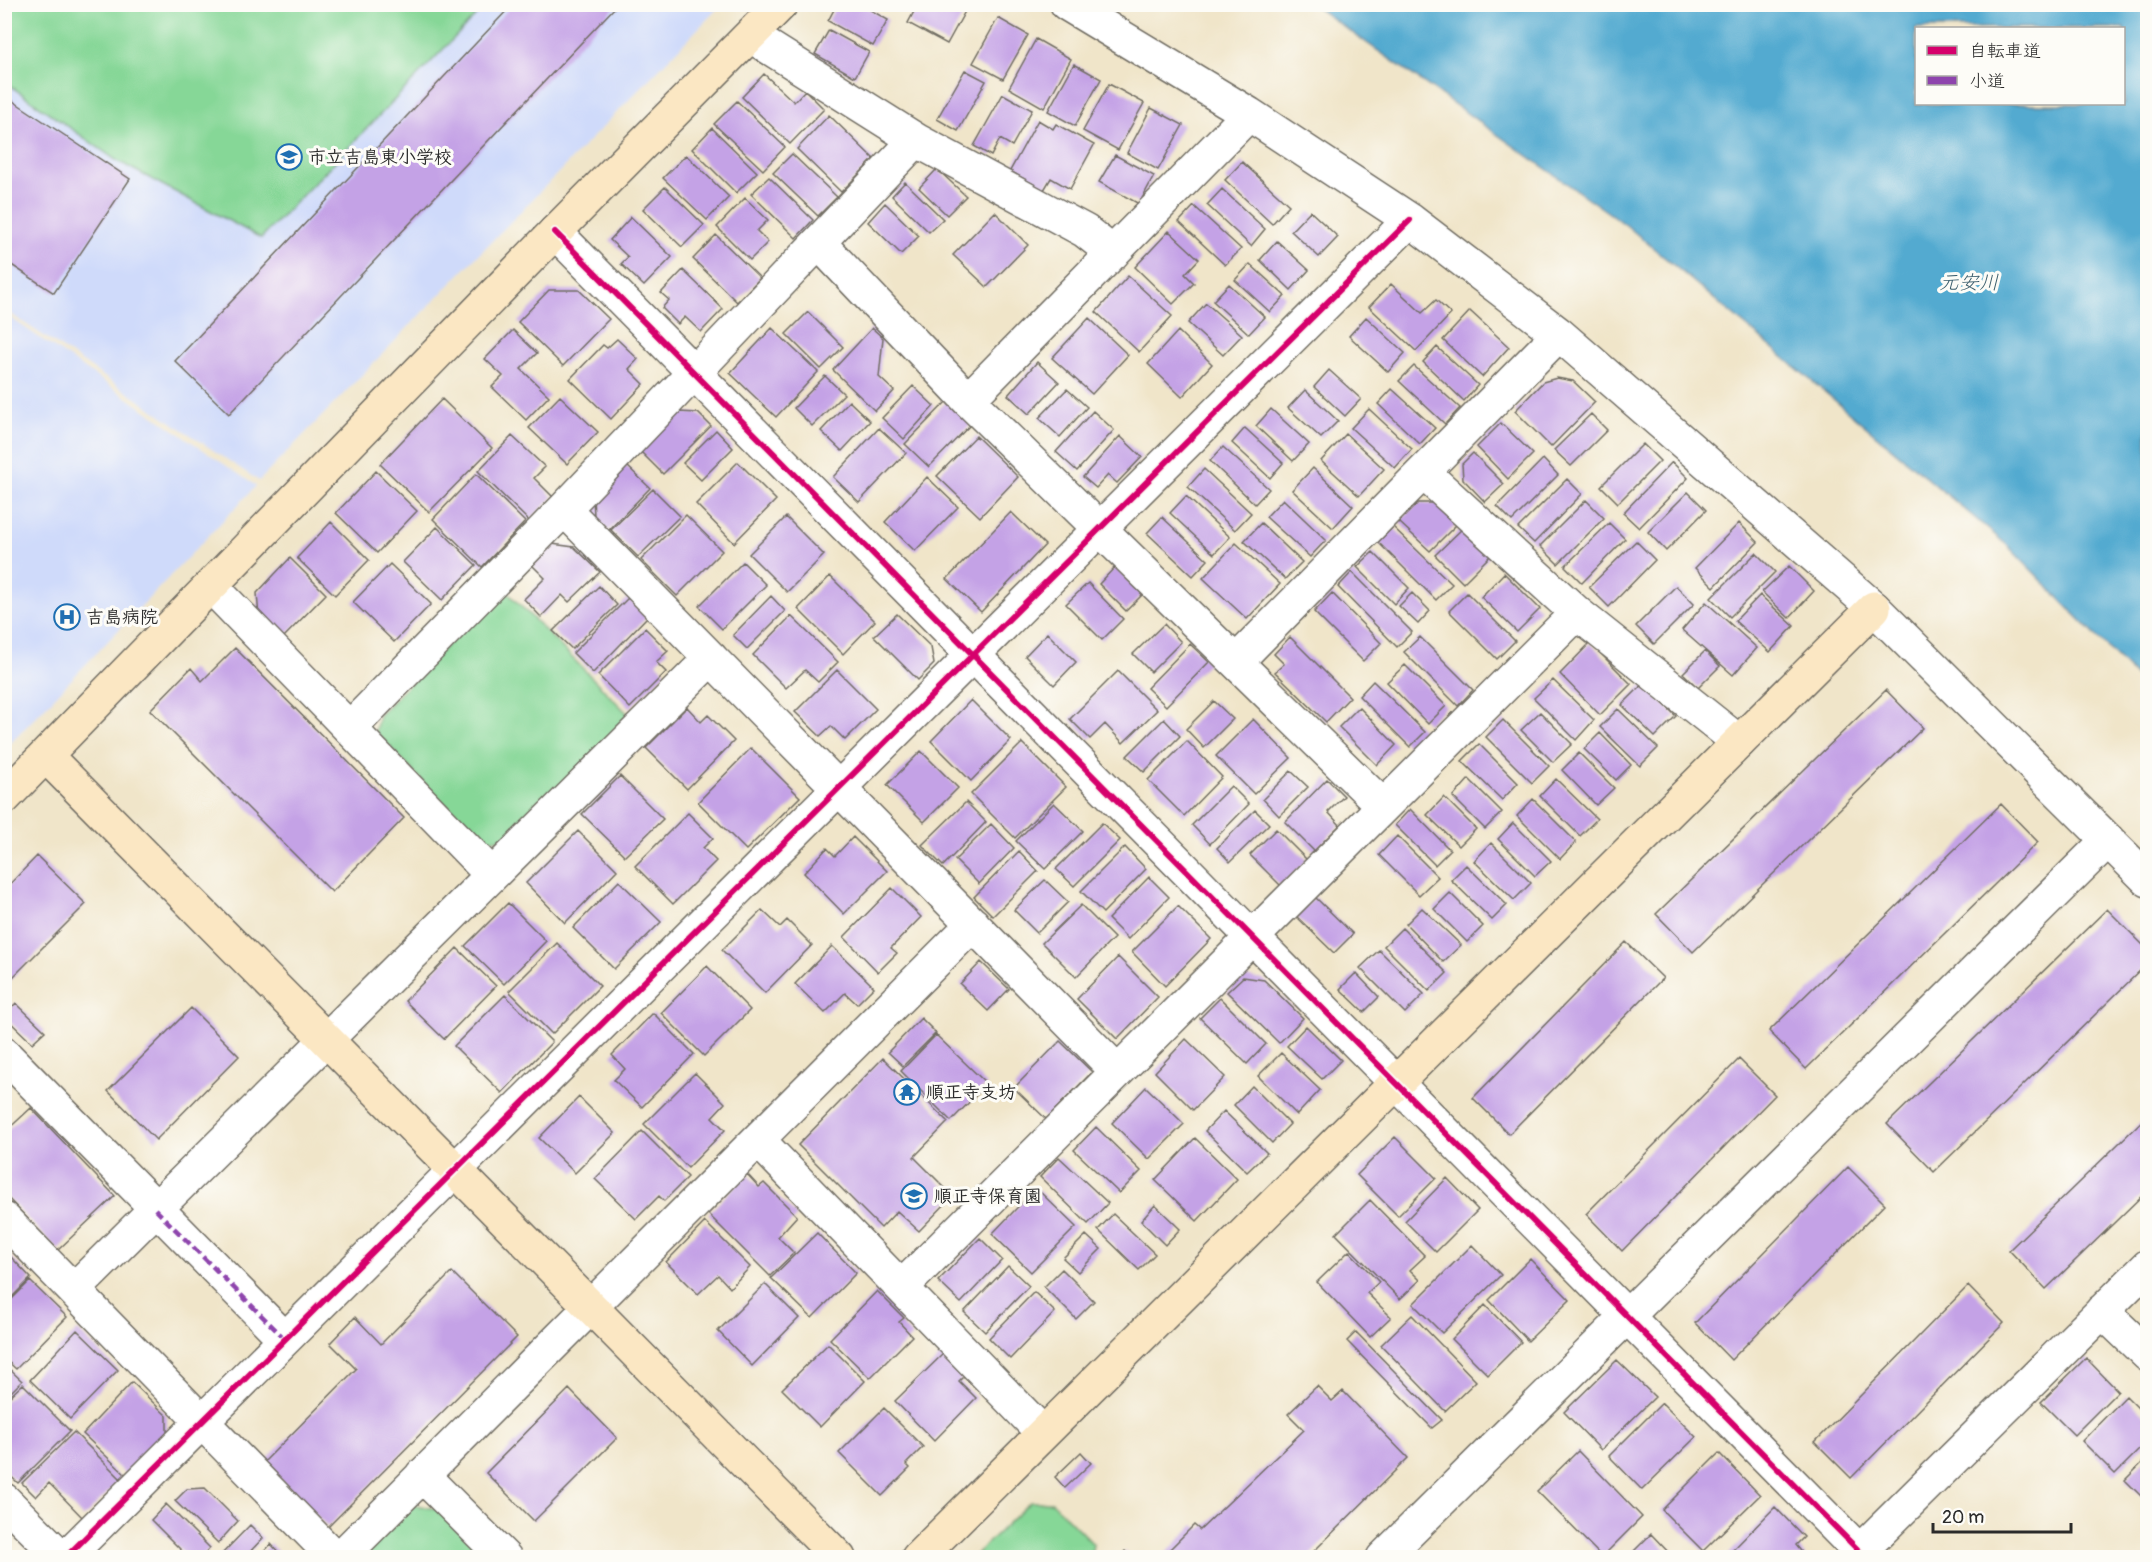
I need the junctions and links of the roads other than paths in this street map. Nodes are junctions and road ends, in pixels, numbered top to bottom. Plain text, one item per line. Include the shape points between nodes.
1 (781, 4) edge
2 (1068, 4) edge
3 (751, 36) junction
4 (1249, 114) junction
5 (916, 140) junction
6 (1410, 220) junction
7 (555, 232) junction
8 (819, 243) junction
9 (1113, 253) junction
10 (1559, 334) junction
11 (693, 372) junction
12 (968, 400) junction
13 (1424, 473) junction
14 (564, 508) junction
15 (1100, 529) junction
16 (211, 586) junction
17 (1874, 608) junction
18 (1577, 613) junction
19 (973, 655) junction
20 (711, 658) junction
21 (1236, 663) junction
22 (350, 728) junction
23 (1739, 742) junction
24 (46, 756) junction
25 (839, 788) junction
26 (4, 798) edge
27 (1383, 806) junction
28 (2108, 840) junction
29 (491, 874) junction
30 (2148, 880) edge
31 (973, 924) junction
32 (1252, 937) junction
33 (327, 1039) junction
34 (9, 1070) edge
35 (1117, 1071) junction
36 (1396, 1082) junction
37 (758, 1140) junction
38 (455, 1169) junction
39 (156, 1209) junction
40 (4, 1219) edge
41 (2148, 1266) edge
42 (902, 1287) junction
43 (74, 1290) junction
44 (592, 1307) junction
45 (2102, 1311) junction
46 (1628, 1316) junction
47 (285, 1339) junction
48 (2148, 1355) edge
49 (202, 1421) junction
50 (1043, 1433) junction
51 (422, 1475) junction
52 (4, 1500) edge
53 (1860, 1555) edge
54 (63, 1557) edge
55 (338, 1557) edge
56 (505, 1557) edge
57 (839, 1557) edge
58 (918, 1557) edge
59 (1383, 1557) edge

1 - 3 street
2 - 4 street
3 - 5 street
3 - 7 street
4 - 6 street
4 - 9 street
5 - 8 street
5 - 9 street via 1085,231
6 - 10 street
6 - 15 street
7 - 11 street
7 - 16 street
8 - 11 street
8 - 12 street
9 - 12 street
10 - 13 street
10 - 17 street
11 - 14 street
11 - 19 street
12 - 15 street
13 - 18 street
13 - 21 street
14 - 20 street
14 - 22 street
15 - 19 street
15 - 21 street
16 - 22 street
16 - 24 street
17 - 23 street
17 - 28 street
18 - 23 street
18 - 27 street
19 - 25 street
19 - 32 street
20 - 25 street
20 - 29 street
21 - 27 street
22 - 29 street
23 - 36 street
24 - 26 street
24 - 33 street
25 - 31 street
25 - 38 street
27 - 32 street
28 - 30 street
28 - 46 street
29 - 33 street
31 - 35 street
31 - 37 street
32 - 35 street
32 - 36 street
33 - 38 street
33 - 39 street
34 - 39 street
35 - 42 street
36 - 46 street
36 - 50 street
37 - 42 street
37 - 44 street
38 - 44 street
38 - 47 street
39 - 43 street
39 - 47 street
40 - 43 street
41 - 45 street
42 - 50 street
43 - 49 street
44 - 51 street
44 - 57 street
45 - 48 street
45 - 53 street
46 - 53 street
46 - 59 street
47 - 49 street
49 - 54 street
49 - 55 street
50 - 58 street
51 - 55 street
51 - 56 street
52 - 54 street

